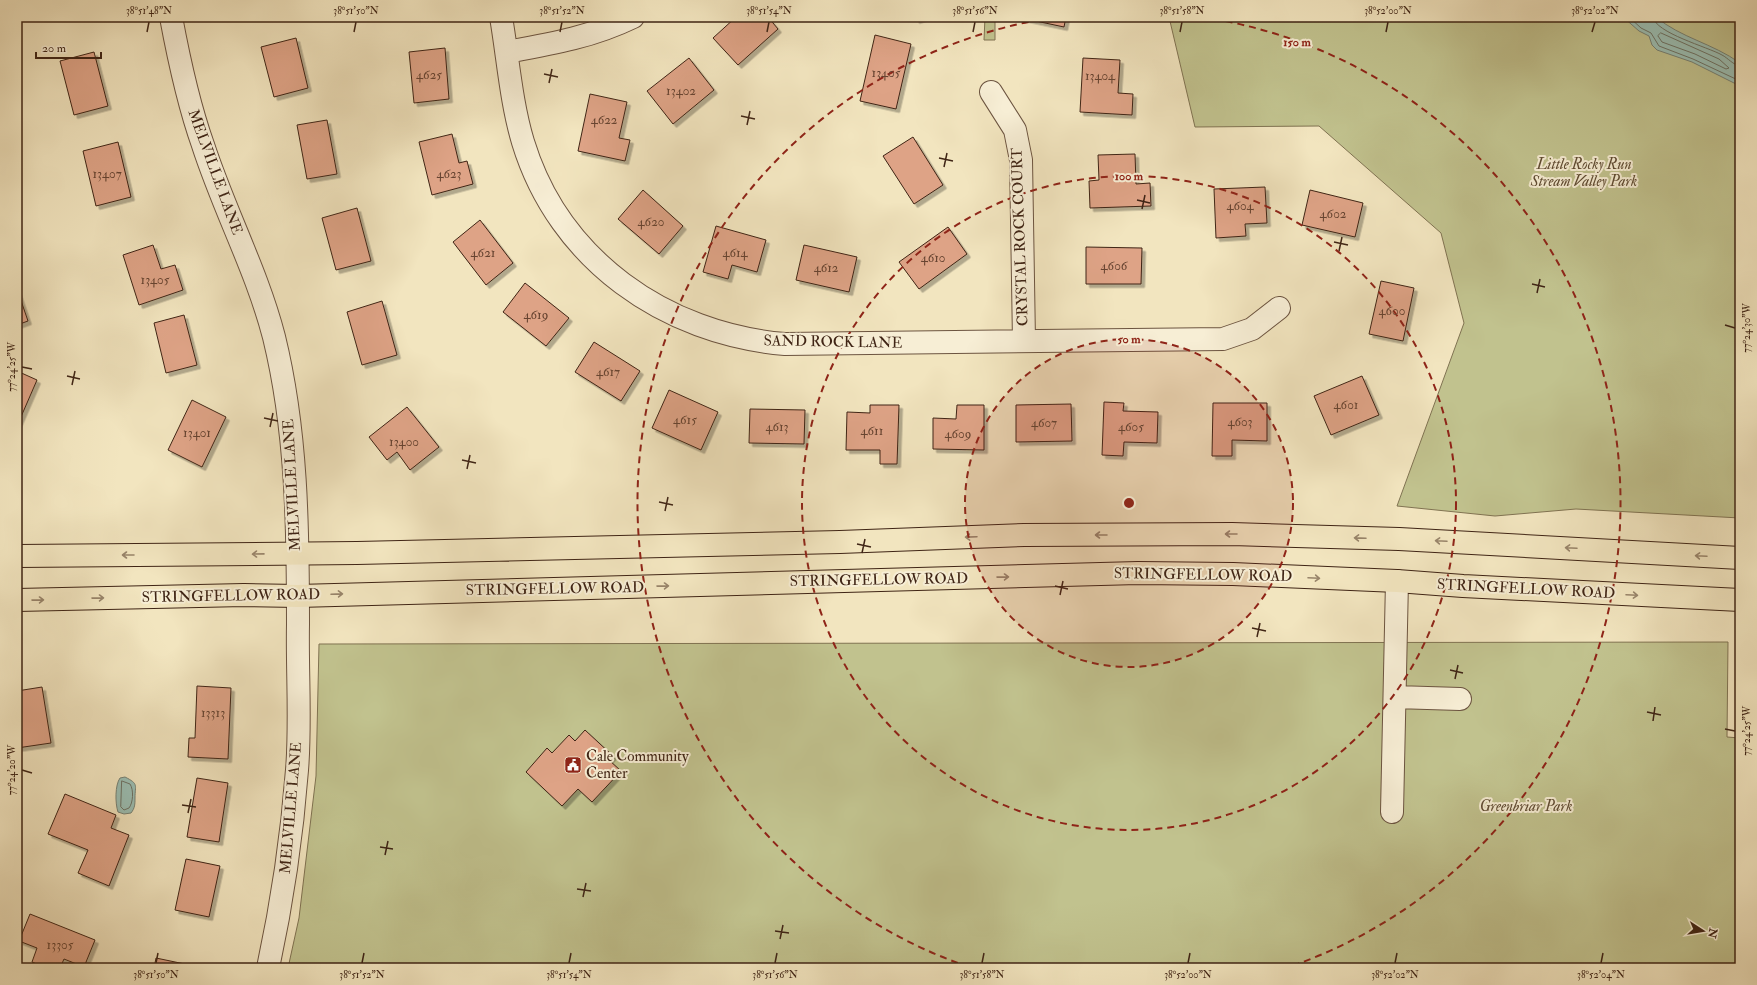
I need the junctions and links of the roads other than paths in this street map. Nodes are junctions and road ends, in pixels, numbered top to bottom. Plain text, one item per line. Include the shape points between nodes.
1 (171, 17) edge
2 (501, 17) edge
3 (633, 17) edge
4 (507, 52) junction
5 (990, 92) dead end
6 (1279, 308) dead end
7 (1024, 342) junction
8 (297, 554) junction
9 (17, 556) edge
10 (1740, 558) edge
11 (1397, 581) junction
12 (298, 596) junction
13 (17, 600) edge
14 (1740, 600) edge
15 (1395, 697) junction
16 (1460, 699) dead end
17 (1392, 812) dead end
18 (268, 968) edge

1 - 8 street, MELVILLE LANE via 182,76 203,146 257,284 273,335 291,426
2 - 4 street, SAND ROCK LANE
3 - 4 street via 588,35
4 - 7 street, SAND ROCK LANE via 517,120 528,157 542,189 569,232 587,253 628,289 651,304 704,328 769,343
5 - 7 street, CRYSTAL ROCK COURT via 1015,130 1021,160
6 - 7 street, SAND ROCK LANE via 1252,329 1223,339
8 -> 9 main road
10 -> 8 main road via 1407,540 1232,534 1024,535 840,542
8 - 12 street, MELVILLE LANE
12 -> 11 main road, STRINGFELLOW ROAD via 1138,573
11 -> 14 main road, STRINGFELLOW ROAD
11 - 15 street
13 -> 12 main road, STRINGFELLOW ROAD
12 - 18 street, MELVILLE LANE via 298,768 283,889
15 - 16 street
15 - 17 street

